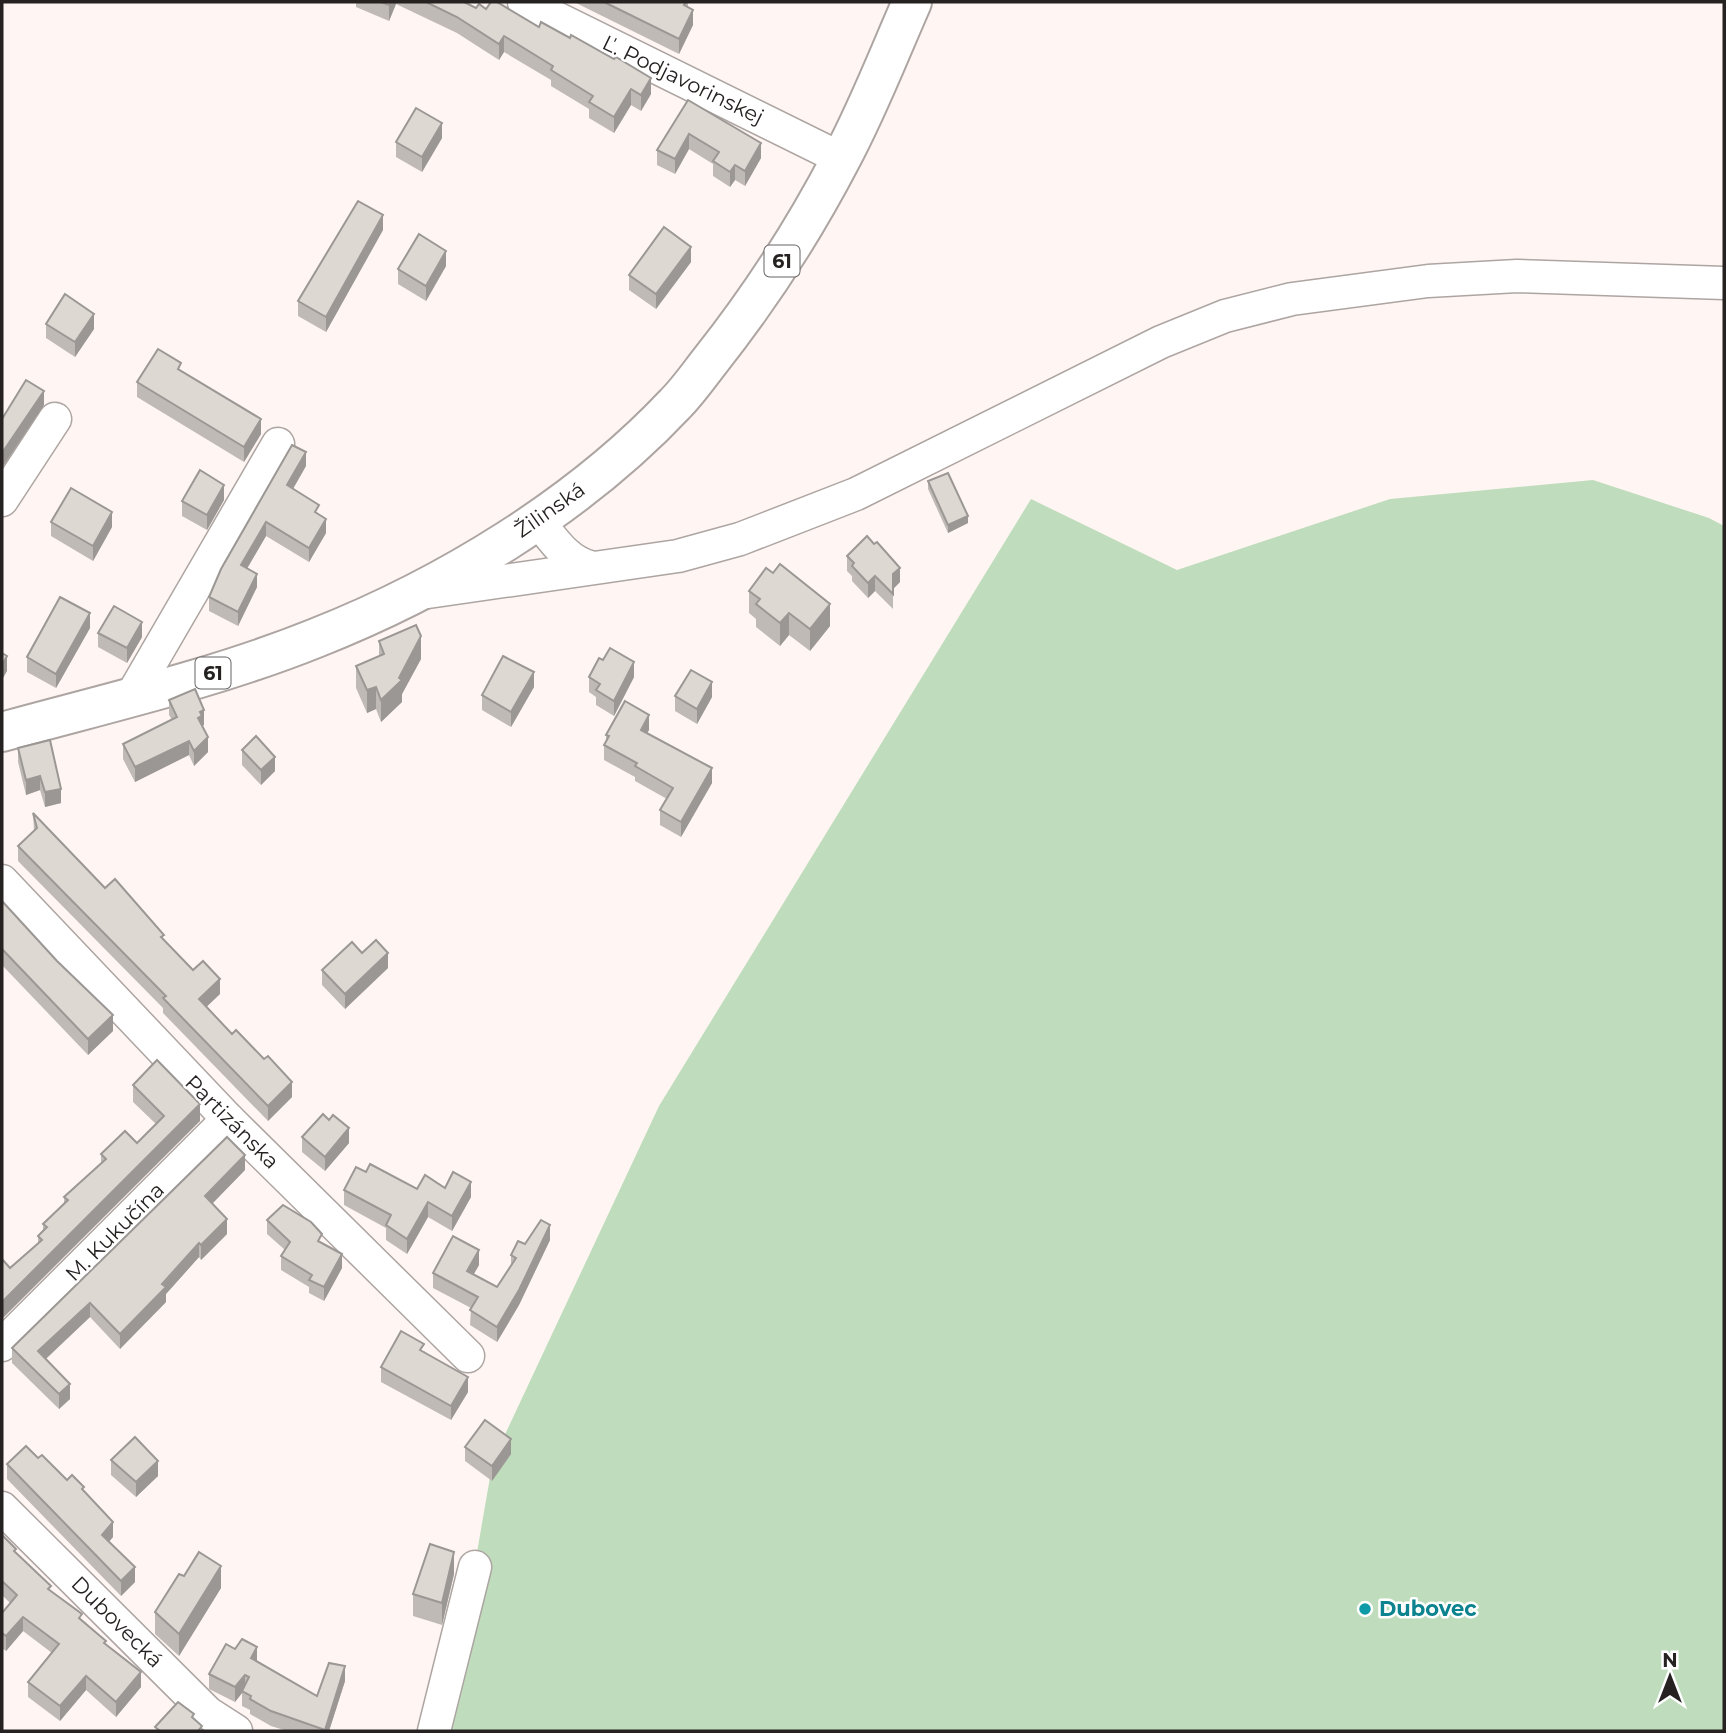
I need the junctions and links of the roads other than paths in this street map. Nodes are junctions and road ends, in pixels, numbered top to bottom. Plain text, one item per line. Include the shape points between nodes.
1 (524, 2) edge
2 (912, 2) edge
3 (842, 159) junction
4 (1724, 283) edge
5 (55, 419) dead end
6 (278, 444) dead end
7 (2, 500) edge
8 (538, 521) junction
9 (590, 567) junction
10 (416, 594) junction
11 (131, 697) junction
12 (2, 732) edge
13 (2, 881) edge
14 (228, 1119) junction
15 (2, 1345) edge
16 (468, 1356) dead end
17 (2, 1508) edge
18 (475, 1567) dead end
19 (236, 1731) edge
20 (434, 1731) edge

1 - 3 street, Ľ. Podjavorinskej
2 - 3 main road, 61
3 - 8 main road, Žilinská / 61 via 740,324 677,403 608,469
4 - 9 street via 1517,276 1427,281 1292,299 1225,317 1161,342 805,516 678,556
5 - 7 street
6 - 11 street
8 - 9 street via 568,556
8 - 10 main road, Žilinská / 61
9 - 10 street
10 - 11 main road, Žilinská / 61 via 267,657
11 - 12 main road, Žilinská / 61
13 - 14 street, Partizánska
14 - 15 street, M. Kukučína
14 - 16 street, Partizánska
17 - 19 street, Dubovecká via 208,1713
18 - 20 street

